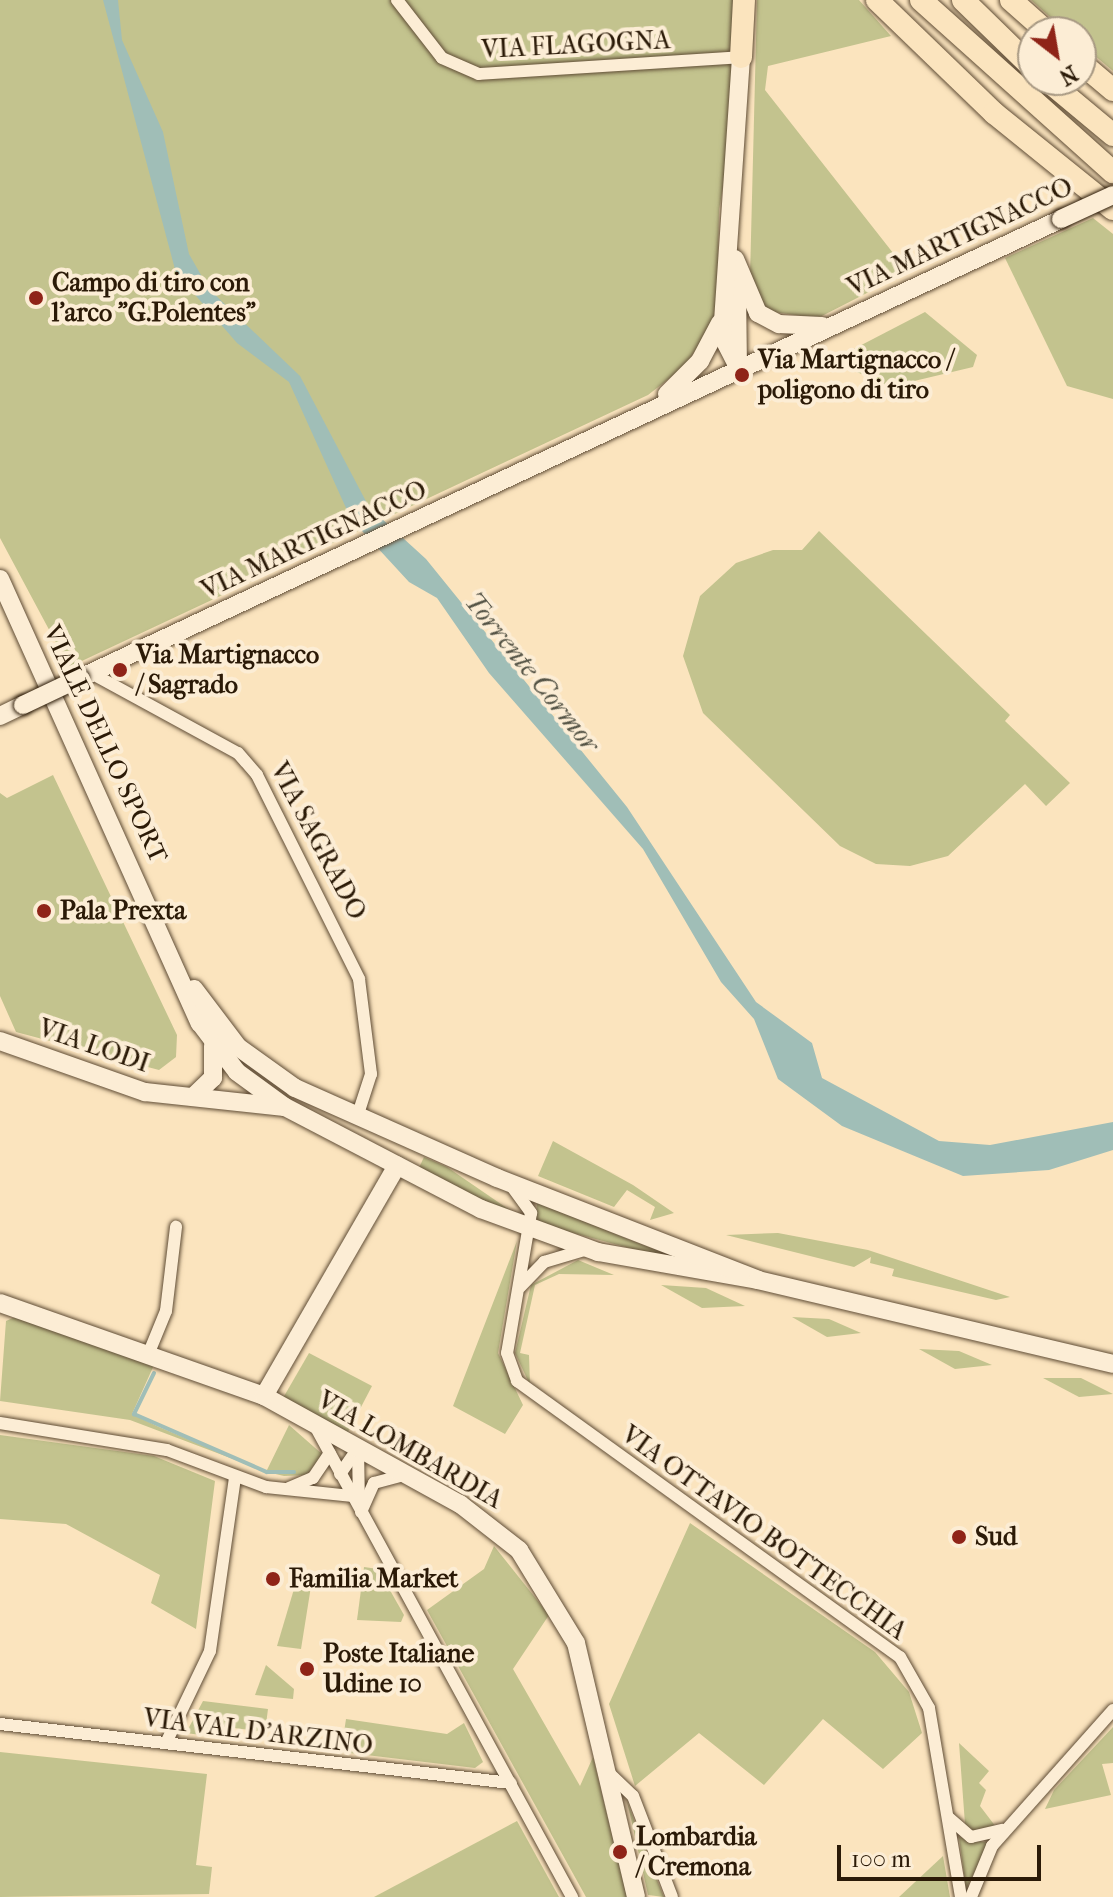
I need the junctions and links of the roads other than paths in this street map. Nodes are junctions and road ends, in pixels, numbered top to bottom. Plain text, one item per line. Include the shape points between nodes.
1 (397, 0) edge
2 (877, 0) edge
3 (921, 0) edge
4 (963, 0) edge
5 (1011, 0) edge
6 (744, 1) edge
7 (1029, 16) edge
8 (1017, 52) edge
9 (741, 57) junction
10 (1097, 76) edge
11 (1113, 90) edge
12 (1066, 96) edge
13 (1113, 135) edge
14 (1113, 172) edge
15 (1113, 195) edge
16 (1113, 209) edge
17 (734, 252) junction
18 (723, 317) junction
19 (829, 325) junction
20 (738, 367) junction
21 (649, 410) junction
22 (0, 579) edge
23 (85, 676) junction
24 (0, 716) edge
25 (183, 974) junction
26 (0, 1041) edge
27 (213, 1046) junction
28 (295, 1088) junction
29 (259, 1089) junction
30 (172, 1097) junction
31 (193, 1097) junction
32 (285, 1107) junction
33 (357, 1117) junction
34 (410, 1140) junction
35 (398, 1166) junction
36 (497, 1178) junction
37 (176, 1227) dead end
38 (530, 1228) junction
39 (589, 1249) junction
40 (758, 1280) junction
41 (518, 1289) junction
42 (0, 1303) edge
43 (150, 1350) junction
44 (1113, 1364) edge
45 (264, 1396) junction
46 (0, 1423) edge
47 (313, 1423) junction
48 (358, 1448) junction
49 (330, 1453) junction
50 (340, 1474) junction
51 (407, 1475) junction
52 (235, 1478) junction
53 (313, 1478) junction
54 (282, 1490) junction
55 (354, 1496) junction
56 (361, 1512) junction
57 (1113, 1710) edge
58 (0, 1724) edge
59 (166, 1743) junction
60 (609, 1773) junction
61 (511, 1783) junction
62 (949, 1817) junction
63 (1008, 1826) junction
64 (572, 1897) edge
65 (636, 1897) edge
66 (672, 1897) edge
67 (961, 1897) edge
68 (971, 1897) edge

1 - 9 street, VIA FLAGOGNA via 442,58 479,74
2 - 16 highway via 994,113
3 - 14 highway
4 - 8 highway
5 - 7 highway
6 - 9 highway
9 - 17 street, VIA MARTIGNACCO
10 - 11 highway
12 - 13 highway
15 - 19 street, VIA MARTIGNACCO, bridge
17 - 18 street, VIA MARTIGNACCO
17 - 19 street, VIA MARTIGNACCO via 758,313 779,324
17 - 20 street, VIA MARTIGNACCO via 743,350
18 - 20 street, VIA MARTIGNACCO via 724,348
18 - 21 street, VIA MARTIGNACCO via 700,361
19 - 20 street, VIA MARTIGNACCO
20 - 21 street, VIA MARTIGNACCO
21 - 23 street, VIA MARTIGNACCO
22 - 25 street, VIALE DELLO SPORT
23 - 24 street, VIA MARTIGNACCO, bridge
23 - 33 street, VIA SAGRADO via 238,753 257,775 359,979 371,1074
25 - 27 street, VIALE DELLO SPORT
25 - 28 street, VIALE DELLO SPORT via 238,1047
26 - 30 street, VIA LODI
27 - 29 street, VIALE DELLO SPORT
27 - 31 street via 213,1078
28 - 29 street, VIA LODI
28 - 33 street, VIALE DELLO SPORT
29 - 31 street, VIA LODI
29 - 32 street, VIALE DELLO SPORT
30 - 31 street, VIA LODI
30 - 32 street, VIA LODI
32 - 35 street, VIALE DELLO SPORT
33 - 34 street, VIALE DELLO SPORT
34 - 35 street
34 - 36 street, VIALE DELLO SPORT
35 - 38 street, VIALE DELLO SPORT
35 - 45 street
36 - 38 street via 526,1201
36 - 40 street, VIALE DELLO SPORT
37 - 43 street via 166,1311
38 - 39 street, VIALE DELLO SPORT
38 - 41 street, VIA OTTAVIO BOTTECCHIA
39 - 40 street, VIALE DELLO SPORT
39 - 41 street via 544,1262
40 - 44 street
41 - 62 street, VIA OTTAVIO BOTTECCHIA via 507,1353 523,1389 751,1544 908,1666 929,1708
42 - 43 street, VIA LOMBARDIA
43 - 45 street, VIA LOMBARDIA
45 - 47 street, VIA LOMBARDIA
46 - 52 street via 167,1450
47 - 48 street, VIA LOMBARDIA
47 - 49 street
48 - 50 street
48 - 51 street, VIA LOMBARDIA
48 - 55 street
49 - 50 street
49 - 53 street
50 - 53 street
50 - 55 street
51 - 56 street via 374,1483
51 - 60 street, VIA LOMBARDIA via 494,1528 537,1573 576,1643
52 - 54 street
52 - 59 street via 210,1651
53 - 54 street
54 - 55 street
55 - 56 street
56 - 61 street
57 - 63 street
58 - 59 street, VIA VAL D'ARZINO
59 - 61 street, VIA VAL D'ARZINO
60 - 65 street, VIA LOMBARDIA
60 - 66 street via 633,1796
61 - 64 street
62 - 63 street via 971,1837
62 - 67 street, VIA OTTAVIO BOTTECCHIA
63 - 68 street via 985,1858

